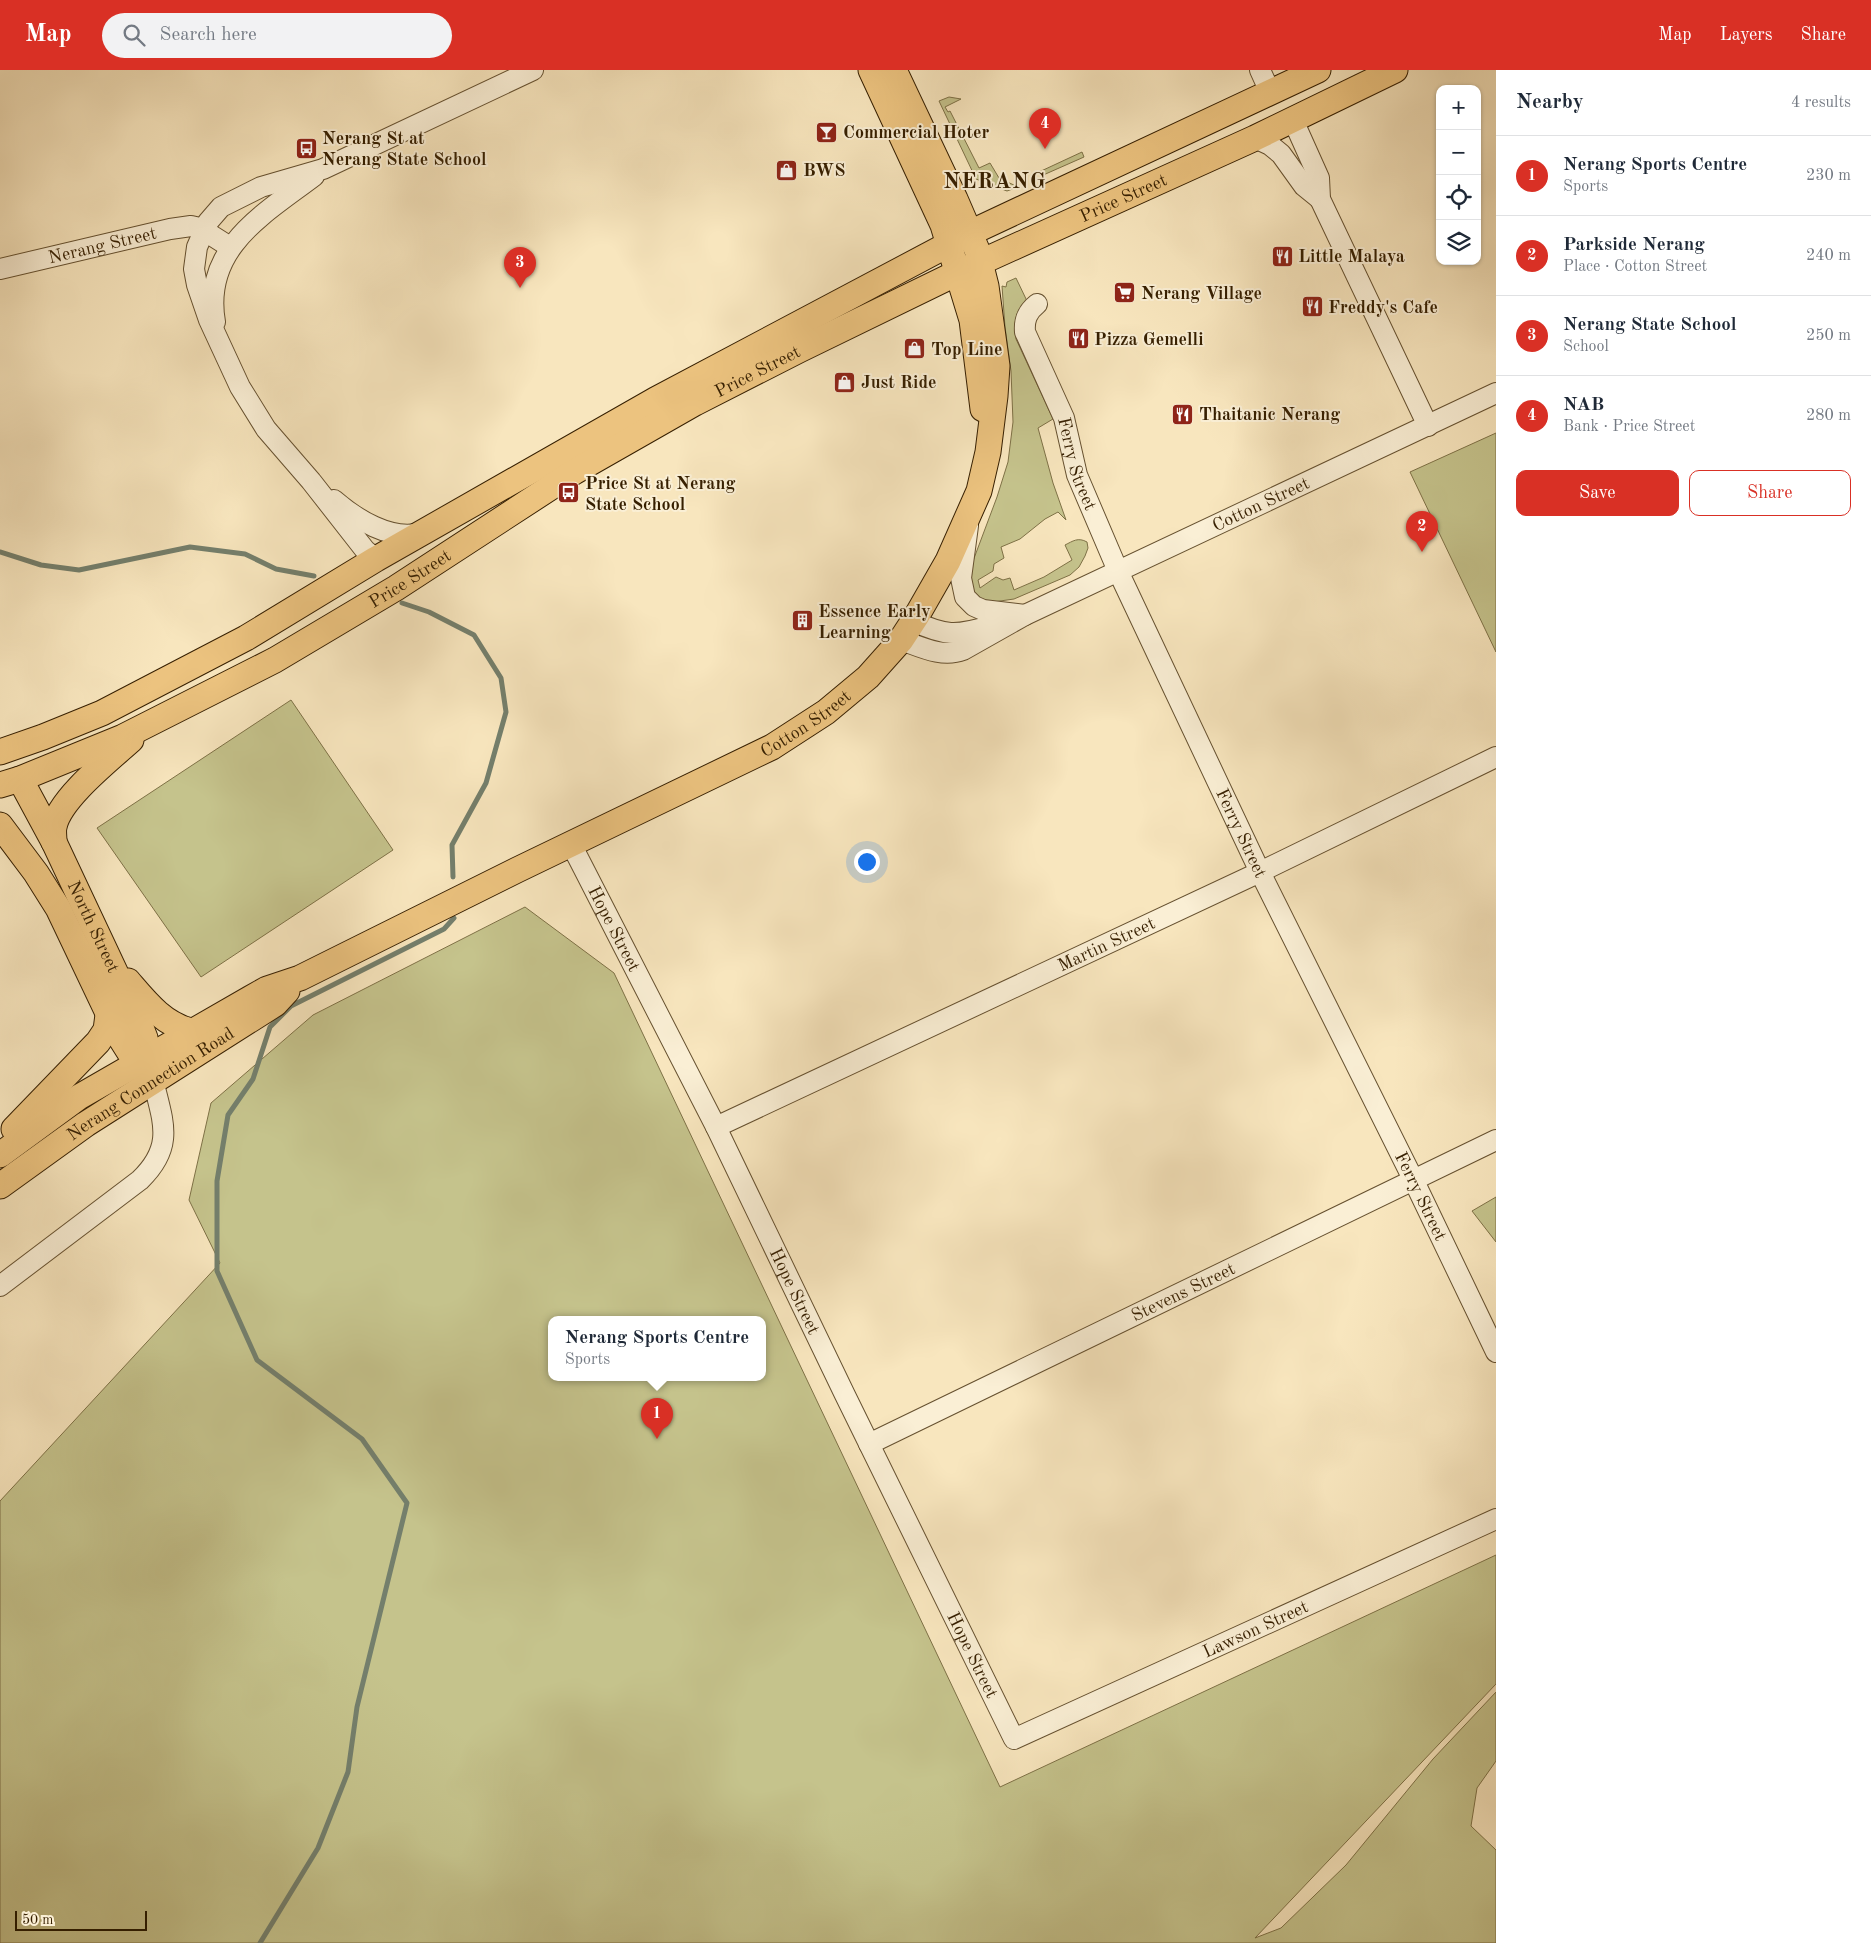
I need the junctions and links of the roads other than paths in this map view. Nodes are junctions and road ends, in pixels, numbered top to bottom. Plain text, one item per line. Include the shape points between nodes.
1 (533, 70) edge
2 (871, 70) edge
3 (894, 70) edge
4 (1260, 70) edge
5 (1318, 70) edge
6 (1378, 70) edge
7 (1395, 70) edge
8 (1270, 92) junction
9 (1293, 120) junction
10 (1190, 130) junction
11 (1255, 138) junction
12 (323, 169) junction
13 (1320, 200) junction
14 (204, 230) junction
15 (960, 239) junction
16 (230, 247) junction
17 (970, 268) junction
18 (0, 269) edge
19 (1037, 304) dead end
20 (225, 355) junction
21 (1496, 393) edge
22 (1428, 426) junction
23 (311, 481) junction
24 (969, 516) junction
25 (421, 533) junction
26 (480, 533) junction
27 (376, 559) junction
28 (1118, 571) junction
29 (1026, 615) junction
30 (907, 631) junction
31 (148, 725) junction
32 (0, 752) edge
33 (1496, 756) edge
34 (7, 778) edge
35 (0, 825) edge
36 (54, 842) junction
37 (571, 844) junction
38 (1260, 872) junction
39 (110, 960) junction
40 (300, 978) junction
41 (108, 1015) junction
42 (191, 1031) junction
43 (146, 1066) junction
44 (716, 1127) junction
45 (1496, 1140) edge
46 (0, 1143) edge
47 (0, 1155) edge
48 (1413, 1179) junction
49 (0, 1186) edge
50 (0, 1286) edge
51 (1496, 1352) edge
52 (869, 1444) junction
53 (1496, 1519) edge
54 (1014, 1739) joint

1 - 12 street
2 - 15 main road via 939,216
3 - 15 main road
4 - 8 street
5 - 8 main road, Price Street
6 - 8 main road via 1301,97
7 - 9 main road, Price Street
8 - 10 main road, Price Street
9 - 10 main road via 1270,115 1244,120 1206,134
9 - 11 main road, Price Street
9 - 13 street via 1319,178
10 - 15 main road, Price Street
11 - 13 street via 1281,154 1304,186
11 - 17 main road, Price Street
12 - 14 street via 261,187 221,207
12 - 16 street via 246,229
13 - 22 street
14 - 16 street, Nerang Street
14 - 18 street, Nerang Street via 191,226 170,229
14 - 20 street via 197,247 196,285
15 - 17 main road
15 - 25 main road, Price Street via 655,400
16 - 20 street via 217,276 214,297 215,320
17 - 24 main road via 986,286 997,366 988,452
17 - 26 main road, Price Street via 687,407 574,472
19 - 28 street, Ferry Street via 1026,319 1024,330 1064,418 1077,475
20 - 23 street via 266,429
21 - 22 street, Cotton Street
22 - 28 street, Cotton Street
23 - 25 street via 342,507 386,531 404,535
23 - 27 street via 365,550
24 - 29 street via 961,578 965,596 983,610
24 - 30 main road via 942,574
25 - 27 main road, Price Street
26 - 27 main road via 403,564 393,565
26 - 31 main road, Price Street via 396,588 275,660
27 - 32 main road, Price Street via 246,638 102,713
28 - 29 street, Cotton Street
28 - 38 street, Ferry Street
29 - 30 street, Cotton Street via 953,653 941,653
30 - 37 main road, Cotton Street via 849,694 772,747
31 - 34 main road
31 - 36 main road via 71,798 59,813 54,827
33 - 38 street, Martin Street
34 - 36 main road, North Street
35 - 41 main road, North Street via 58,908
36 - 39 main road, North Street
37 - 40 main road, Nerang Connection Road
37 - 44 street, Hope Street
38 - 44 street, Martin Street
38 - 48 street, Ferry Street
39 - 42 main road via 160,1016
39 - 43 main road, North Street via 140,1025
40 - 42 main road, Nerang Connection Road via 267,989
40 - 43 main road, Nerang Connection Road via 275,1004
41 - 43 main road, North Street via 118,1034
41 - 46 main road via 106,1030 98,1042
42 - 43 main road, Nerang Connection Road
43 - 47 main road, Nerang Connection Road via 64,1107
43 - 49 main road, Nerang Connection Road via 86,1124
43 - 50 street, North Street via 162,1120 164,1140 157,1161 140,1180
44 - 52 street, Hope Street
45 - 48 street, Stevens Street
48 - 51 street, Ferry Street
48 - 52 street, Stevens Street
52 - 54 street, Hope Street
53 - 54 street, Lawson Street

